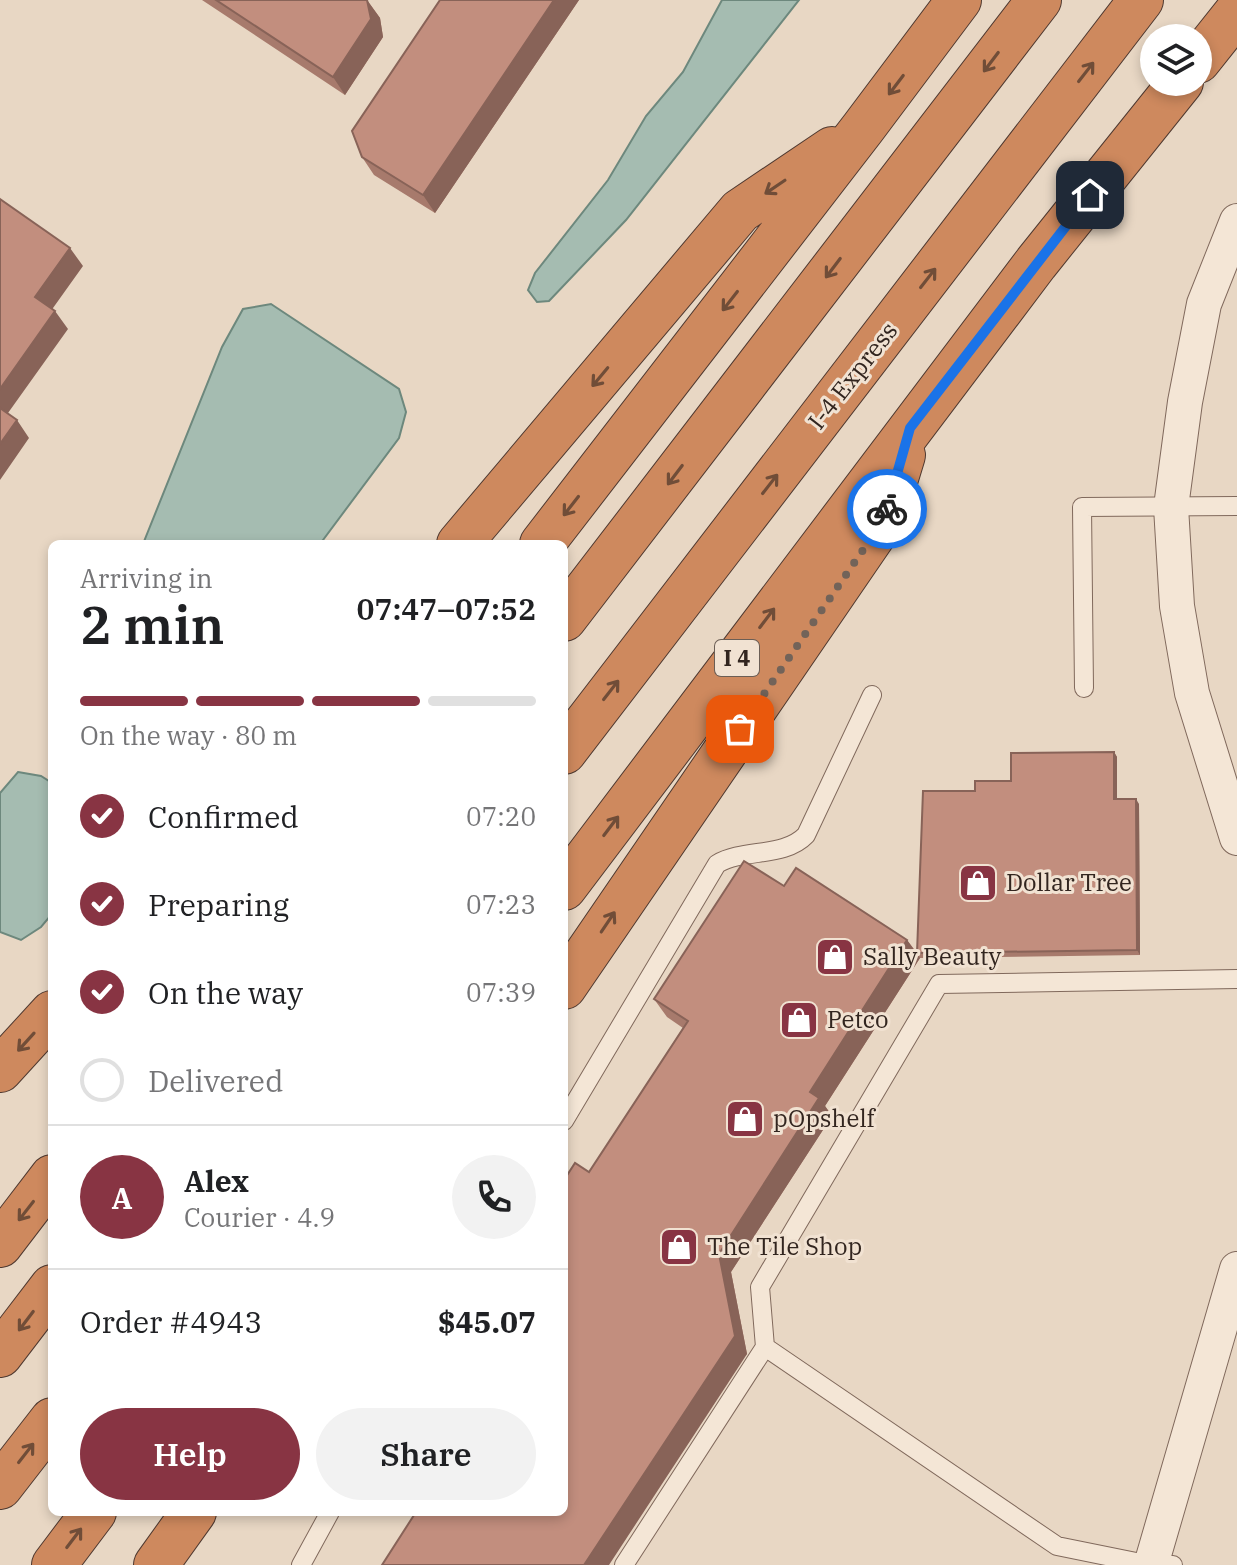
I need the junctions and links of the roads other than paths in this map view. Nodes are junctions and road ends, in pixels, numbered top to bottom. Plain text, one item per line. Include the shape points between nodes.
1 (959, 0) edge
2 (1039, 0) edge
3 (1141, 0) edge
4 (1237, 12) edge
5 (1212, 43) edge
6 (1170, 96) edge
7 (863, 128) junction
8 (1237, 221) edge
9 (910, 428) junction
10 (1237, 506) edge
11 (1171, 507) junction
12 (462, 540) edge
13 (545, 540) edge
14 (568, 614) edge
15 (1084, 688) dead end
16 (872, 695) dead end
17 (568, 747) edge
18 (1237, 838) edge
19 (568, 883) edge
20 (1237, 979) edge
21 (568, 981) edge
22 (48, 1017) edge
23 (0, 1070) edge
24 (568, 1114) edge
25 (48, 1182) edge
26 (0, 1245) edge
27 (1237, 1269) edge
28 (48, 1292) edge
29 (765, 1347) junction
30 (0, 1355) edge
31 (48, 1425) edge
32 (0, 1487) edge
33 (91, 1516) edge
34 (191, 1516) edge
35 (328, 1516) edge
36 (54, 1565) edge
37 (156, 1565) edge
38 (301, 1565) edge
39 (624, 1565) edge
40 (1151, 1565) edge
41 (1173, 1565) edge

1 -> 7 highway
2 -> 14 highway
17 -> 3 highway, I-4 Express
4 - 5 highway
6 - 9 highway, I 4
7 -> 12 highway via 740,211
7 -> 13 highway
8 - 11 street via 1204,304
19 -> 9 highway, I 4
21 -> 9 highway via 883,521
10 - 11 lane
11 - 15 lane via 1082,507
11 - 18 street via 1177,606 1192,693
16 - 24 lane via 806,835 796,845 730,856 717,864
20 - 29 lane via 939,984 760,1287
22 -> 23 highway
25 -> 26 highway
27 - 40 street
28 -> 30 highway
29 - 39 lane
29 - 40 lane via 1057,1546
32 -> 31 highway
36 -> 33 highway
34 - 37 highway
35 - 38 lane
40 - 41 lane

